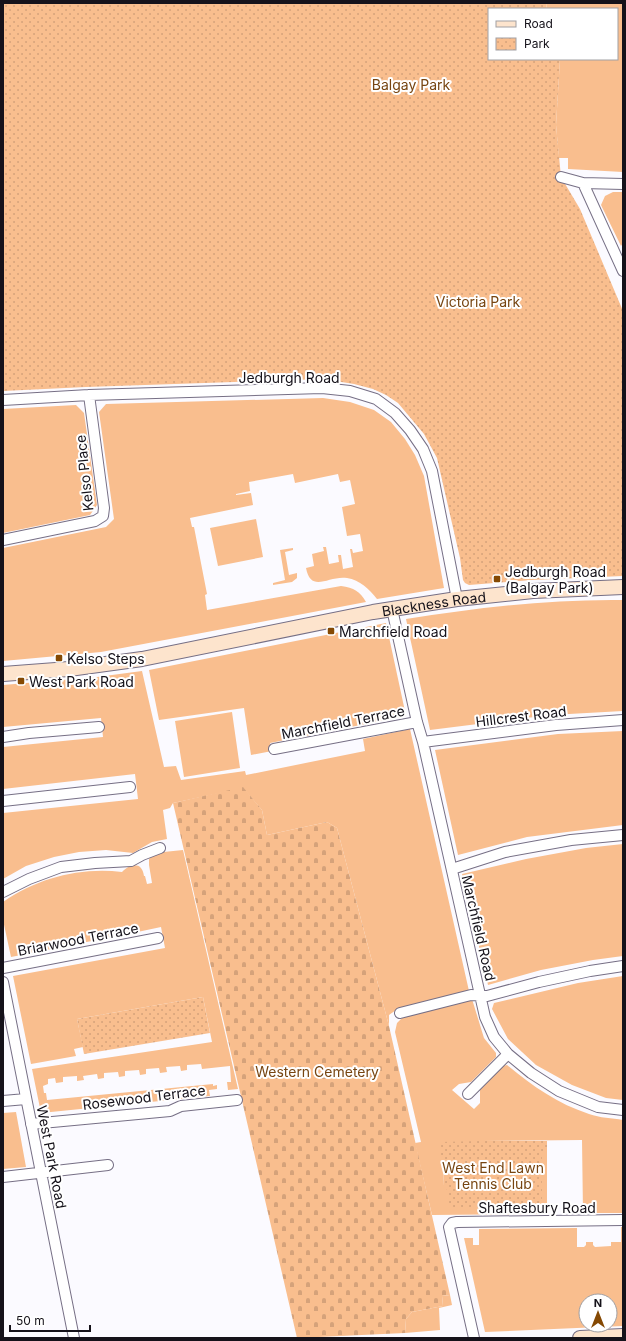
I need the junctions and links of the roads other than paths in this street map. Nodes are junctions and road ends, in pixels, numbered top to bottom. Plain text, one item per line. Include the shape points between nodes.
1 (561, 176) dead end
2 (583, 183) junction
3 (623, 184) edge
4 (623, 271) edge
5 (89, 395) junction
6 (3, 400) edge
7 (3, 540) edge
8 (623, 587) edge
9 (457, 599) junction
10 (392, 609) junction
11 (3, 674) edge
12 (623, 720) edge
13 (417, 722) junction
14 (98, 727) dead end
15 (3, 737) edge
16 (423, 742) junction
17 (274, 749) dead end
18 (130, 788) dead end
19 (3, 801) edge
20 (623, 835) edge
21 (160, 848) dead end
22 (452, 869) junction
23 (3, 892) edge
24 (158, 938) dead end
25 (623, 966) edge
26 (3, 968) edge
27 (3, 982) edge
28 (480, 995) junction
29 (400, 1013) dead end
30 (6, 1014) edge
31 (508, 1054) junction
32 (468, 1094) dead end
33 (26, 1099) junction
34 (237, 1100) dead end
35 (3, 1101) edge
36 (623, 1110) edge
37 (31, 1124) junction
38 (108, 1166) dead end
39 (41, 1173) junction
40 (3, 1177) edge
41 (623, 1220) edge
42 (623, 1336) edge
43 (74, 1338) edge
44 (474, 1338) edge
45 (580, 1338) edge

1 - 2 street
2 - 3 street
2 - 4 street
5 - 6 street, Jedburgh Road
5 - 7 street, Kelso Place via 103,516 96,521
5 - 9 street, Jedburgh Road via 322,388 350,391 376,399 395,413 410,430 432,471
8 - 9 street, Blackness Road via 533,591
9 - 10 street, Blackness Road
10 - 11 street, Blackness Road via 120,663
10 - 13 street, Marchfield Road
12 - 16 street, Hillcrest Road via 556,724
13 - 16 street, Marchfield Road
13 - 17 street, Marchfield Terrace
14 - 15 street
16 - 22 street, Marchfield Road
18 - 19 street
20 - 22 street via 572,840 504,852
21 - 23 street via 131,861 61,867 29,878
22 - 28 street, Marchfield Road
24 - 26 street, Briarwood Terrace
25 - 28 street via 539,982 487,996
27 - 30 street, West Park Road
28 - 29 street
28 - 31 street, Marchfield Road via 485,1017 494,1037
30 - 33 street, West Park Road
31 - 32 street
31 - 36 street, Marchfield Road via 531,1073 560,1091 598,1107
33 - 35 street
33 - 37 street, West Park Road
34 - 37 street, Rosewood Terrace via 181,1106 170,1111
37 - 39 street, West Park Road
38 - 39 street
39 - 40 street
39 - 43 street, West Park Road
41 - 44 street, Shaftesbury Road via 452,1223 449,1227
42 - 45 street

